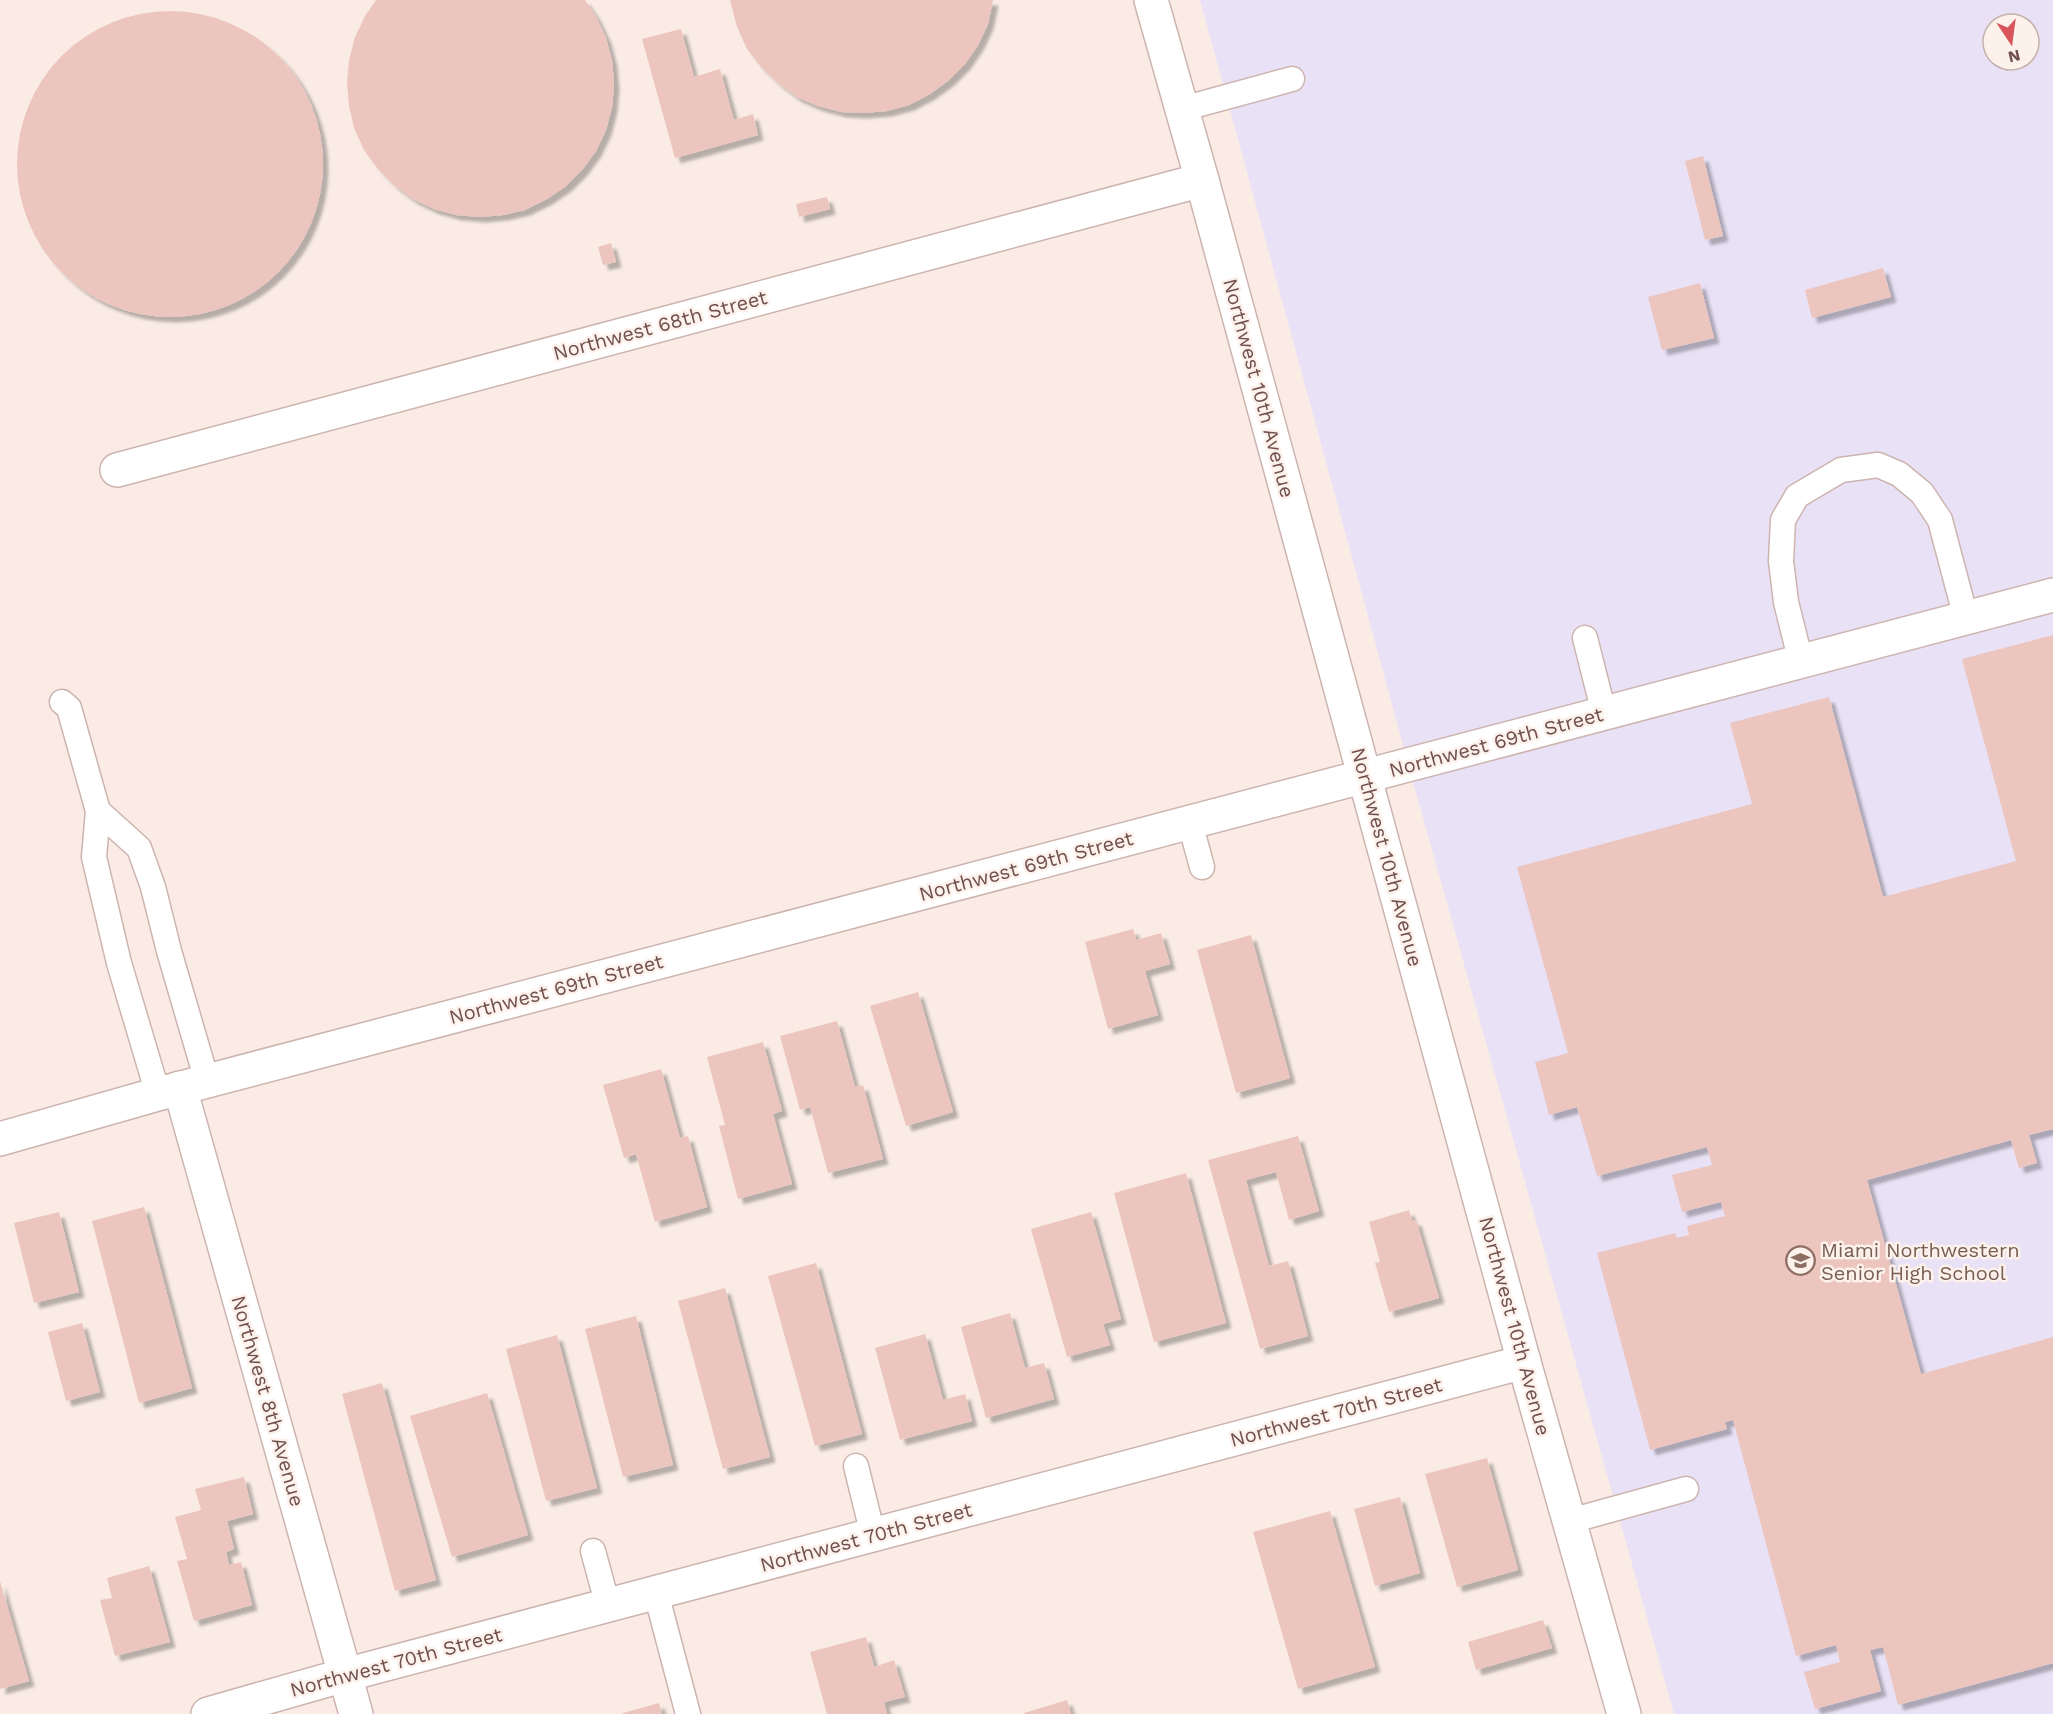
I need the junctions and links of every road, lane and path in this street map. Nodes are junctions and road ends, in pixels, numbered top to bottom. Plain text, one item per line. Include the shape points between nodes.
1 (1151, 0) edge
2 (1292, 79) dead end
3 (1182, 109) junction
4 (1202, 180) junction
5 (117, 470) dead end
6 (2053, 595) edge
7 (1966, 618) junction
8 (1585, 638) dead end
9 (1801, 662) junction
10 (62, 702) dead end
11 (1604, 713) junction
12 (1365, 776) junction
13 (98, 812) junction
14 (1190, 823) junction
15 (1202, 867) dead end
16 (182, 1087) junction
17 (0, 1139) edge
18 (1524, 1362) junction
19 (855, 1466) dead end
20 (1686, 1489) dead end
21 (1570, 1521) junction
22 (873, 1535) junction
23 (593, 1551) dead end
24 (656, 1593) junction
25 (608, 1606) junction
26 (345, 1675) junction
27 (208, 1714) edge
28 (356, 1714) edge
29 (688, 1714) edge
30 (1624, 1714) edge

1 - 3 street, Northwest 10th Avenue
2 - 3 lane
3 - 4 street, Northwest 10th Avenue
4 - 5 street, Northwest 68th Street
4 - 12 street, Northwest 10th Avenue
6 - 7 street, Northwest 69th Street
7 - 9 street, Northwest 69th Street
7 - 9 lane via 1940,520 1922,493 1899,474 1878,465 1841,470 1797,496 1783,520 1780,561
8 - 11 lane
9 - 11 street, Northwest 69th Street
10 - 13 lane via 69,708
11 - 12 street, Northwest 69th Street
12 - 14 street, Northwest 69th Street
12 - 18 street, Northwest 10th Avenue
13 - 16 lane via 94,857 119,963
13 - 16 lane via 139,848 153,887 169,951
14 - 15 lane
14 - 16 street, Northwest 69th Street
16 - 17 street, Northwest 69th Street
16 - 26 street, Northwest 8th Avenue
18 - 21 street, Northwest 10th Avenue
18 - 22 street, Northwest 70th Street
19 - 22 lane
20 - 21 lane
21 - 30 street, Northwest 10th Avenue
22 - 24 street, Northwest 70th Street
23 - 25 lane
24 - 25 street, Northwest 70th Street
24 - 29 lane
25 - 26 street, Northwest 70th Street
26 - 27 street, Northwest 70th Street
26 - 28 street, Northwest 8th Avenue

